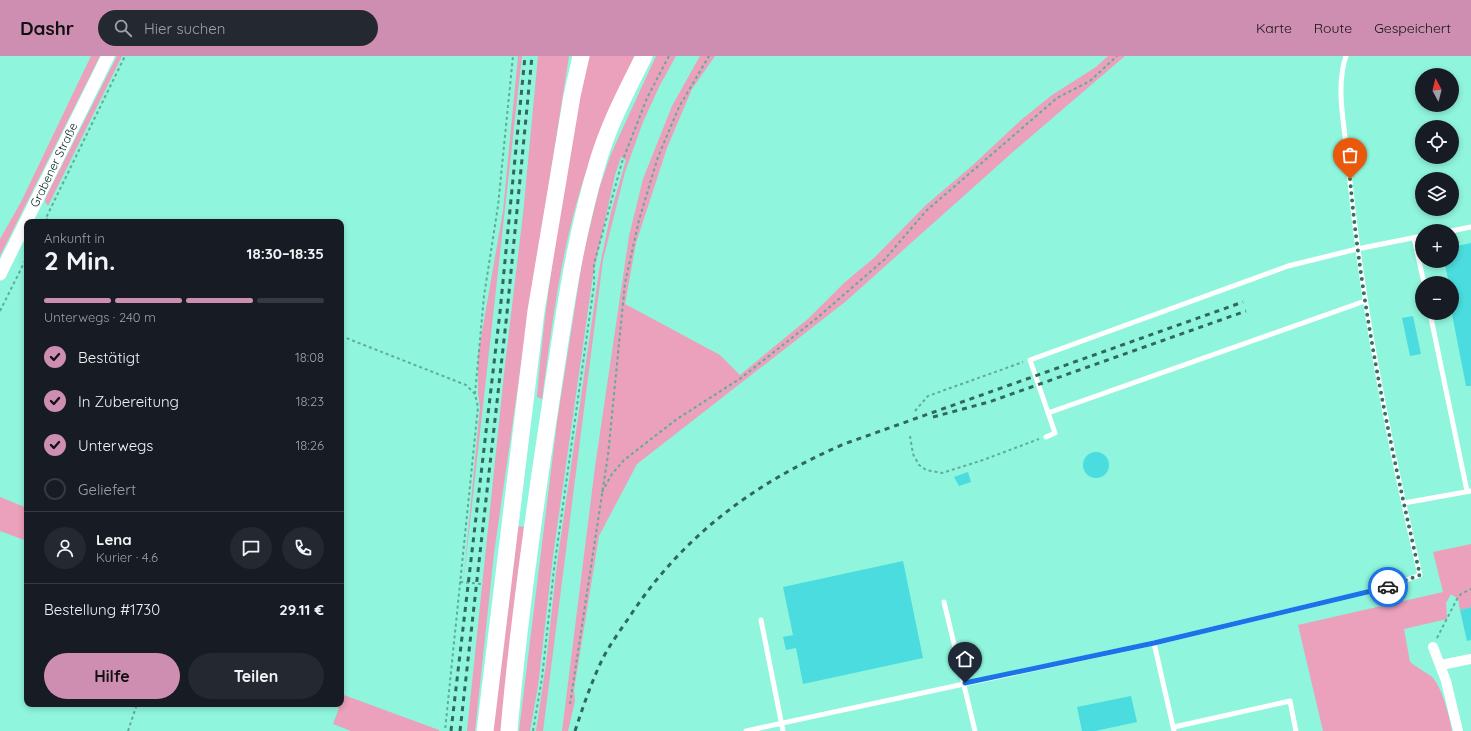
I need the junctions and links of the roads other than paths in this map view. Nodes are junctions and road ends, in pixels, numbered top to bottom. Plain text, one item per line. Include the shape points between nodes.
1 (108, 56) edge
2 (581, 56) edge
3 (644, 56) edge
4 (1346, 56) edge
5 (27, 219) edge
6 (24, 226) edge
7 (1471, 227) edge
8 (1459, 229) edge
9 (1414, 238) joint
10 (1357, 249) junction
11 (0, 274) edge
12 (1422, 276) edge
13 (1365, 301) junction
14 (1432, 320) edge
15 (1048, 413) junction
16 (1046, 436) road end
17 (1469, 491) edge
18 (1404, 503) junction
19 (944, 602) dead end
20 (761, 620) dead end
21 (1154, 643) junction
22 (1433, 647) road end
23 (1471, 659) edge
24 (1441, 665) junction
25 (965, 683) junction
26 (781, 724) junction
27 (1174, 729) edge
28 (485, 731) edge
29 (509, 731) edge
30 (746, 731) edge
31 (783, 731) edge
32 (975, 731) edge
33 (1296, 731) edge
34 (1458, 731) edge

1 - 5 street, Grabener Straße
2 - 28 highway via 536,311
3 - 29 highway via 598,160 579,233 535,502
4 - 10 lane via 1341,81
6 - 11 street, Grabener Straße
7 - 8 lane
9 - 10 lane
9 - 12 lane
10 - 13 lane
10 - 15 lane via 1288,266 1030,360
13 - 15 lane
13 - 18 lane via 1386,422
14 - 17 lane
15 - 16 lane via 1055,433
17 - 18 lane
18 - 21 lane via 1420,575 1384,588
19 - 25 lane
20 - 26 lane
21 - 25 lane
21 - 27 lane
22 - 24 street
23 - 24 street
24 - 34 street
25 - 26 lane
25 - 32 lane
26 - 30 lane
26 - 31 lane
27 - 33 lane via 1290,701

